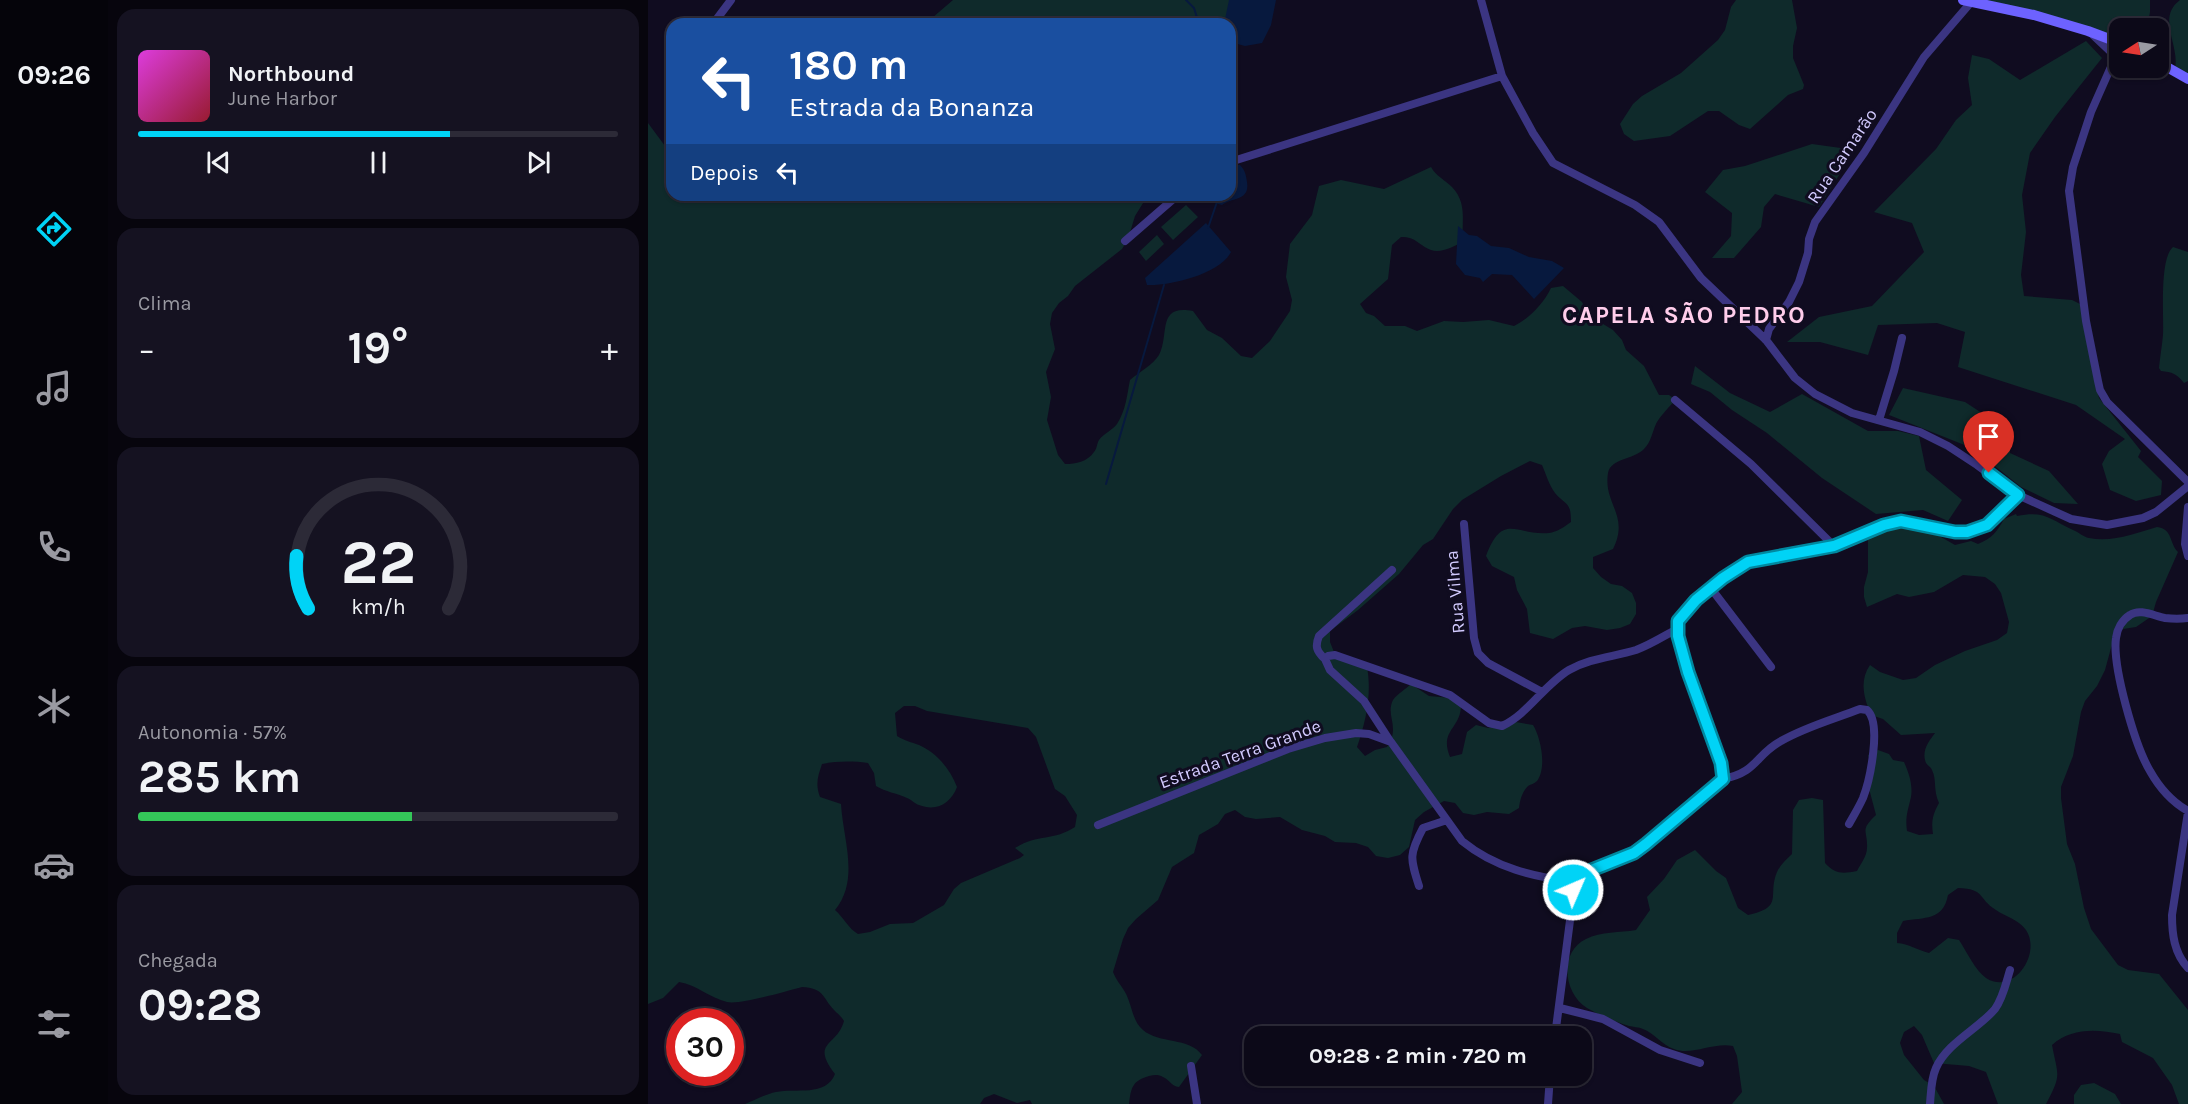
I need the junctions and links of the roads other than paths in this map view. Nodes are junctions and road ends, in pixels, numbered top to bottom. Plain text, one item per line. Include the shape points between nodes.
1 (731, 0) edge
2 (1481, 0) edge
3 (1969, 1) edge
4 (718, 18) edge
5 (2088, 31) junction
6 (2109, 39) edge
7 (2169, 68) edge
8 (1502, 76) junction
9 (2188, 79) edge
10 (1236, 160) edge
11 (1171, 201) edge
12 (1125, 241) dead end
13 (1902, 338) dead end
14 (1766, 340) junction
15 (1675, 400) dead end
16 (1879, 420) junction
17 (2188, 484) edge
18 (2018, 495) junction
19 (2188, 507) edge
20 (1464, 524) dead end
21 (1834, 546) junction
22 (2188, 556) edge
23 (1392, 570) dead end
24 (1710, 587) junction
25 (2188, 618) edge
26 (1677, 629) junction
27 (1325, 659) junction
28 (1771, 667) dead end
29 (1542, 692) junction
30 (1391, 742) junction
31 (1723, 779) junction
32 (2188, 811) edge
33 (1447, 820) junction
34 (1849, 824) dead end
35 (1098, 825) dead end
36 (1575, 882) junction
37 (1419, 886) dead end
38 (2188, 968) edge
39 (2010, 970) dead end
40 (1560, 1008) junction
41 (1557, 1026) edge
42 (1700, 1063) dead end
43 (1191, 1066) dead end
44 (1549, 1086) edge
45 (1197, 1104) edge
46 (1548, 1104) edge
47 (1930, 1104) edge

1 - 4 street
2 - 8 street
3 - 5 street
3 - 14 street, Rua Camarão via 1924,57 1815,222 1799,282
5 - 6 street
5 - 17 street via 2110,51 2114,60 2091,112 2068,191 2100,390 2117,413
7 - 9 street
8 - 10 street
8 - 14 street via 1553,163 1652,217 1701,278
11 - 12 street
13 - 16 street
14 - 16 street via 1795,378 1815,394 1852,413
15 - 21 street via 1752,464
16 - 18 street via 1920,432 1948,446
17 - 18 street via 2149,515 2107,525 2071,519
18 - 21 street via 1978,529 1955,532 1901,521
19 - 22 street
20 - 29 street, Rua Vilma via 1478,653 1488,663
21 - 24 street via 1748,562
23 - 27 street via 1319,636 1316,647
24 - 26 street via 1678,621
24 - 28 street
25 - 32 street via 2134,612 2121,623 2116,639 2122,687 2144,758 2171,798
26 - 29 street via 1637,650 1586,662
26 - 31 street
27 - 29 street via 1335,655 1450,695 1489,723 1502,726
27 - 30 street via 1330,670 1364,701
30 - 33 street
30 - 35 street, Estrada Terra Grande via 1356,733 1325,738
31 - 34 street via 1746,772 1787,737 1860,709 1867,710 1874,724 1872,762 1863,799
31 - 36 street via 1634,853 1589,871
32 - 38 street via 2172,915 2177,951
33 - 36 street via 1462,841 1494,862 1540,878
33 - 37 street via 1424,828 1411,853
36 - 40 street
39 - 47 street via 1995,1008 1937,1065
40 - 41 street
40 - 42 street via 1604,1019 1660,1050
43 - 45 street
44 - 46 street

